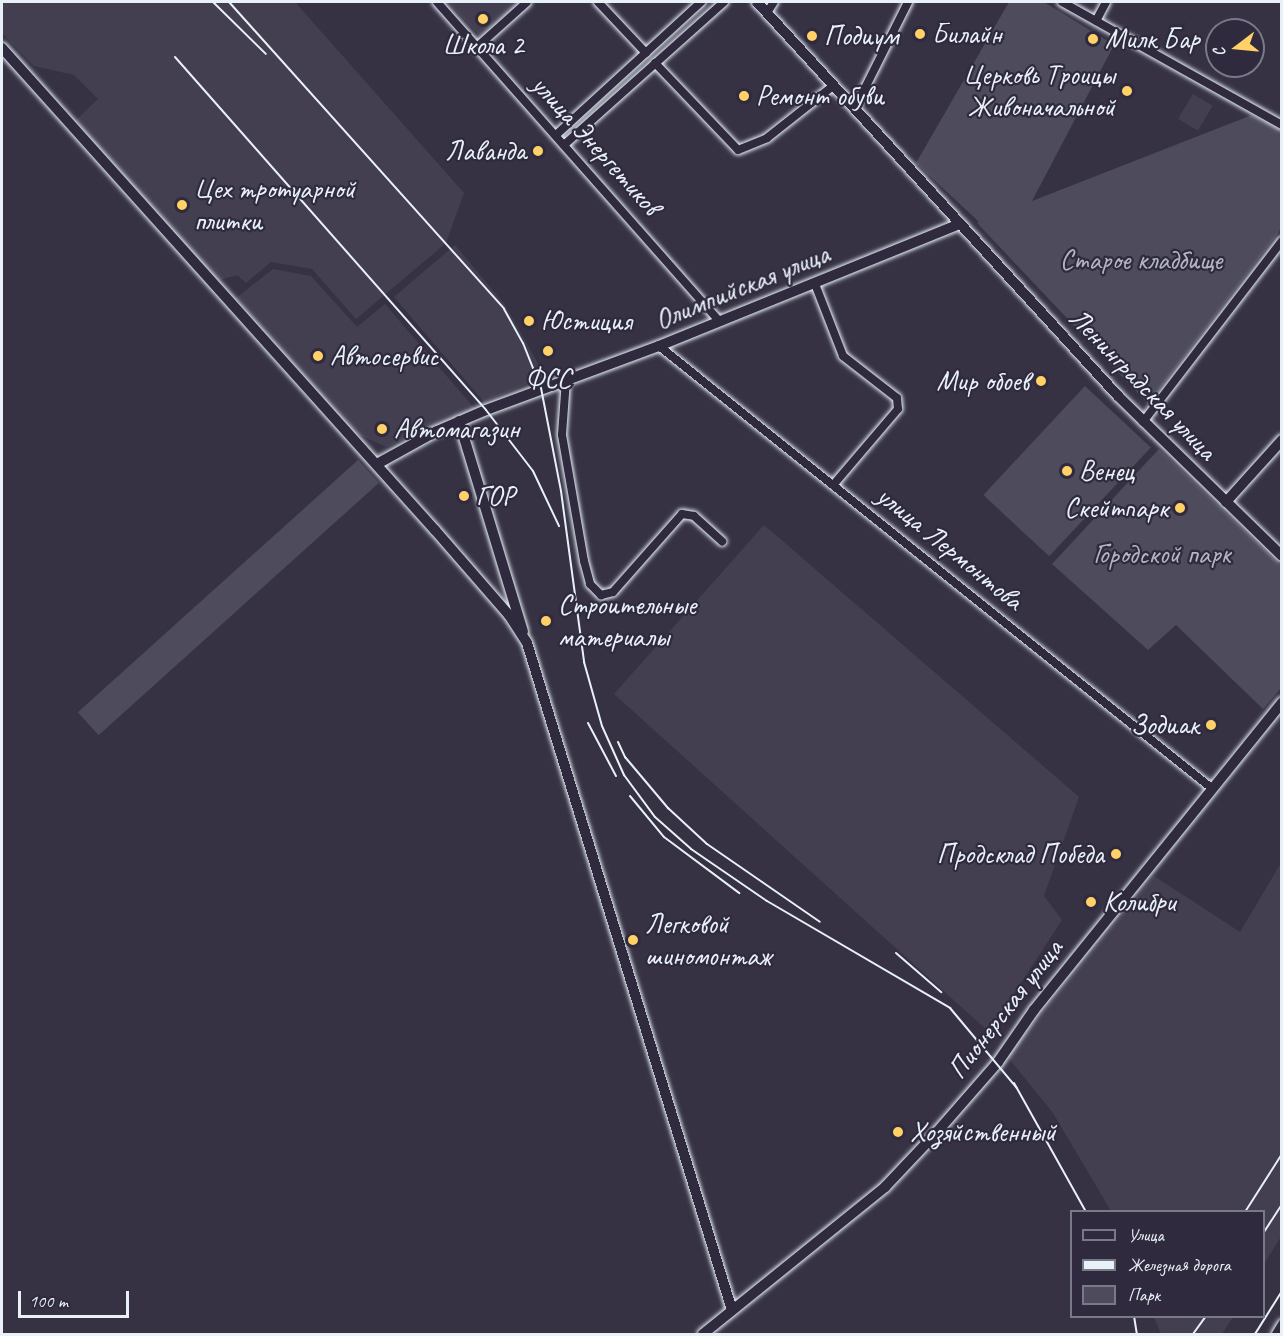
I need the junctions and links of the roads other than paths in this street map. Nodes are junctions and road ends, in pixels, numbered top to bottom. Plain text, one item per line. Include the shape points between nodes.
1 (437, 2) edge
2 (527, 2) edge
3 (598, 2) edge
4 (701, 2) edge
5 (724, 2) edge
6 (757, 2) edge
7 (774, 2) edge
8 (908, 2) edge
9 (1062, 2) edge
10 (1106, 2) edge
11 (768, 13) junction
12 (1096, 21) junction
13 (477, 46) junction
14 (2, 48) edge
15 (646, 53) junction
16 (655, 63) junction
17 (834, 85) junction
18 (855, 108) junction
19 (1281, 125) edge
20 (556, 135) junction
21 (564, 145) junction
22 (960, 224) junction
23 (1281, 241) edge
24 (815, 284) junction
25 (720, 322) junction
26 (658, 346) junction
27 (566, 380) junction
28 (459, 421) junction
29 (1143, 422) junction
30 (1281, 440) edge
31 (377, 464) junction
32 (834, 484) junction
33 (1226, 502) junction
34 (722, 540) dead end
35 (1281, 556) edge
36 (527, 642) junction
37 (1281, 703) edge
38 (1210, 787) junction
39 (732, 1310) junction
40 (1281, 1324) edge
41 (703, 1335) edge
42 (1276, 1335) edge

1 - 13 street, улица Энергетиков
2 - 13 street
3 - 15 street
4 - 15 street
5 - 16 street
6 - 11 street, Ленинградская улица
7 - 11 street
8 - 18 street
9 - 12 street
10 - 12 street
11 - 17 street, Ленинградская улица
12 - 19 street
13 - 20 street, улица Энергетиков
14 - 31 street
15 - 20 street
16 - 17 street via 738,150 767,138
16 - 21 street
17 - 18 street, Ленинградская улица
18 - 22 street, Ленинградская улица
20 - 21 street, улица Энергетиков
21 - 25 street, улица Энергетиков
22 - 24 street, Олимпийская улица
22 - 29 street, Ленинградская улица
23 - 29 street
24 - 25 street, Олимпийская улица
24 - 32 street via 843,356 897,398 898,409
25 - 26 street, Олимпийская улица
26 - 27 street, Олимпийская улица
26 - 32 street, улица Лермонтова
27 - 28 street, Олимпийская улица
27 - 34 street via 562,435 590,584 601,595 614,592 682,514 694,516
28 - 31 street, Олимпийская улица
28 - 36 street
29 - 33 street, Ленинградская улица
30 - 33 street
31 - 36 street via 509,615
32 - 38 street, улица Лермонтова
33 - 35 street, Ленинградская улица
36 - 39 street
37 - 38 street, Пионерская улица
38 - 39 street, Пионерская улица via 1034,1010 998,1062 938,1132 885,1187
39 - 41 street, Пионерская улица
40 - 42 street

